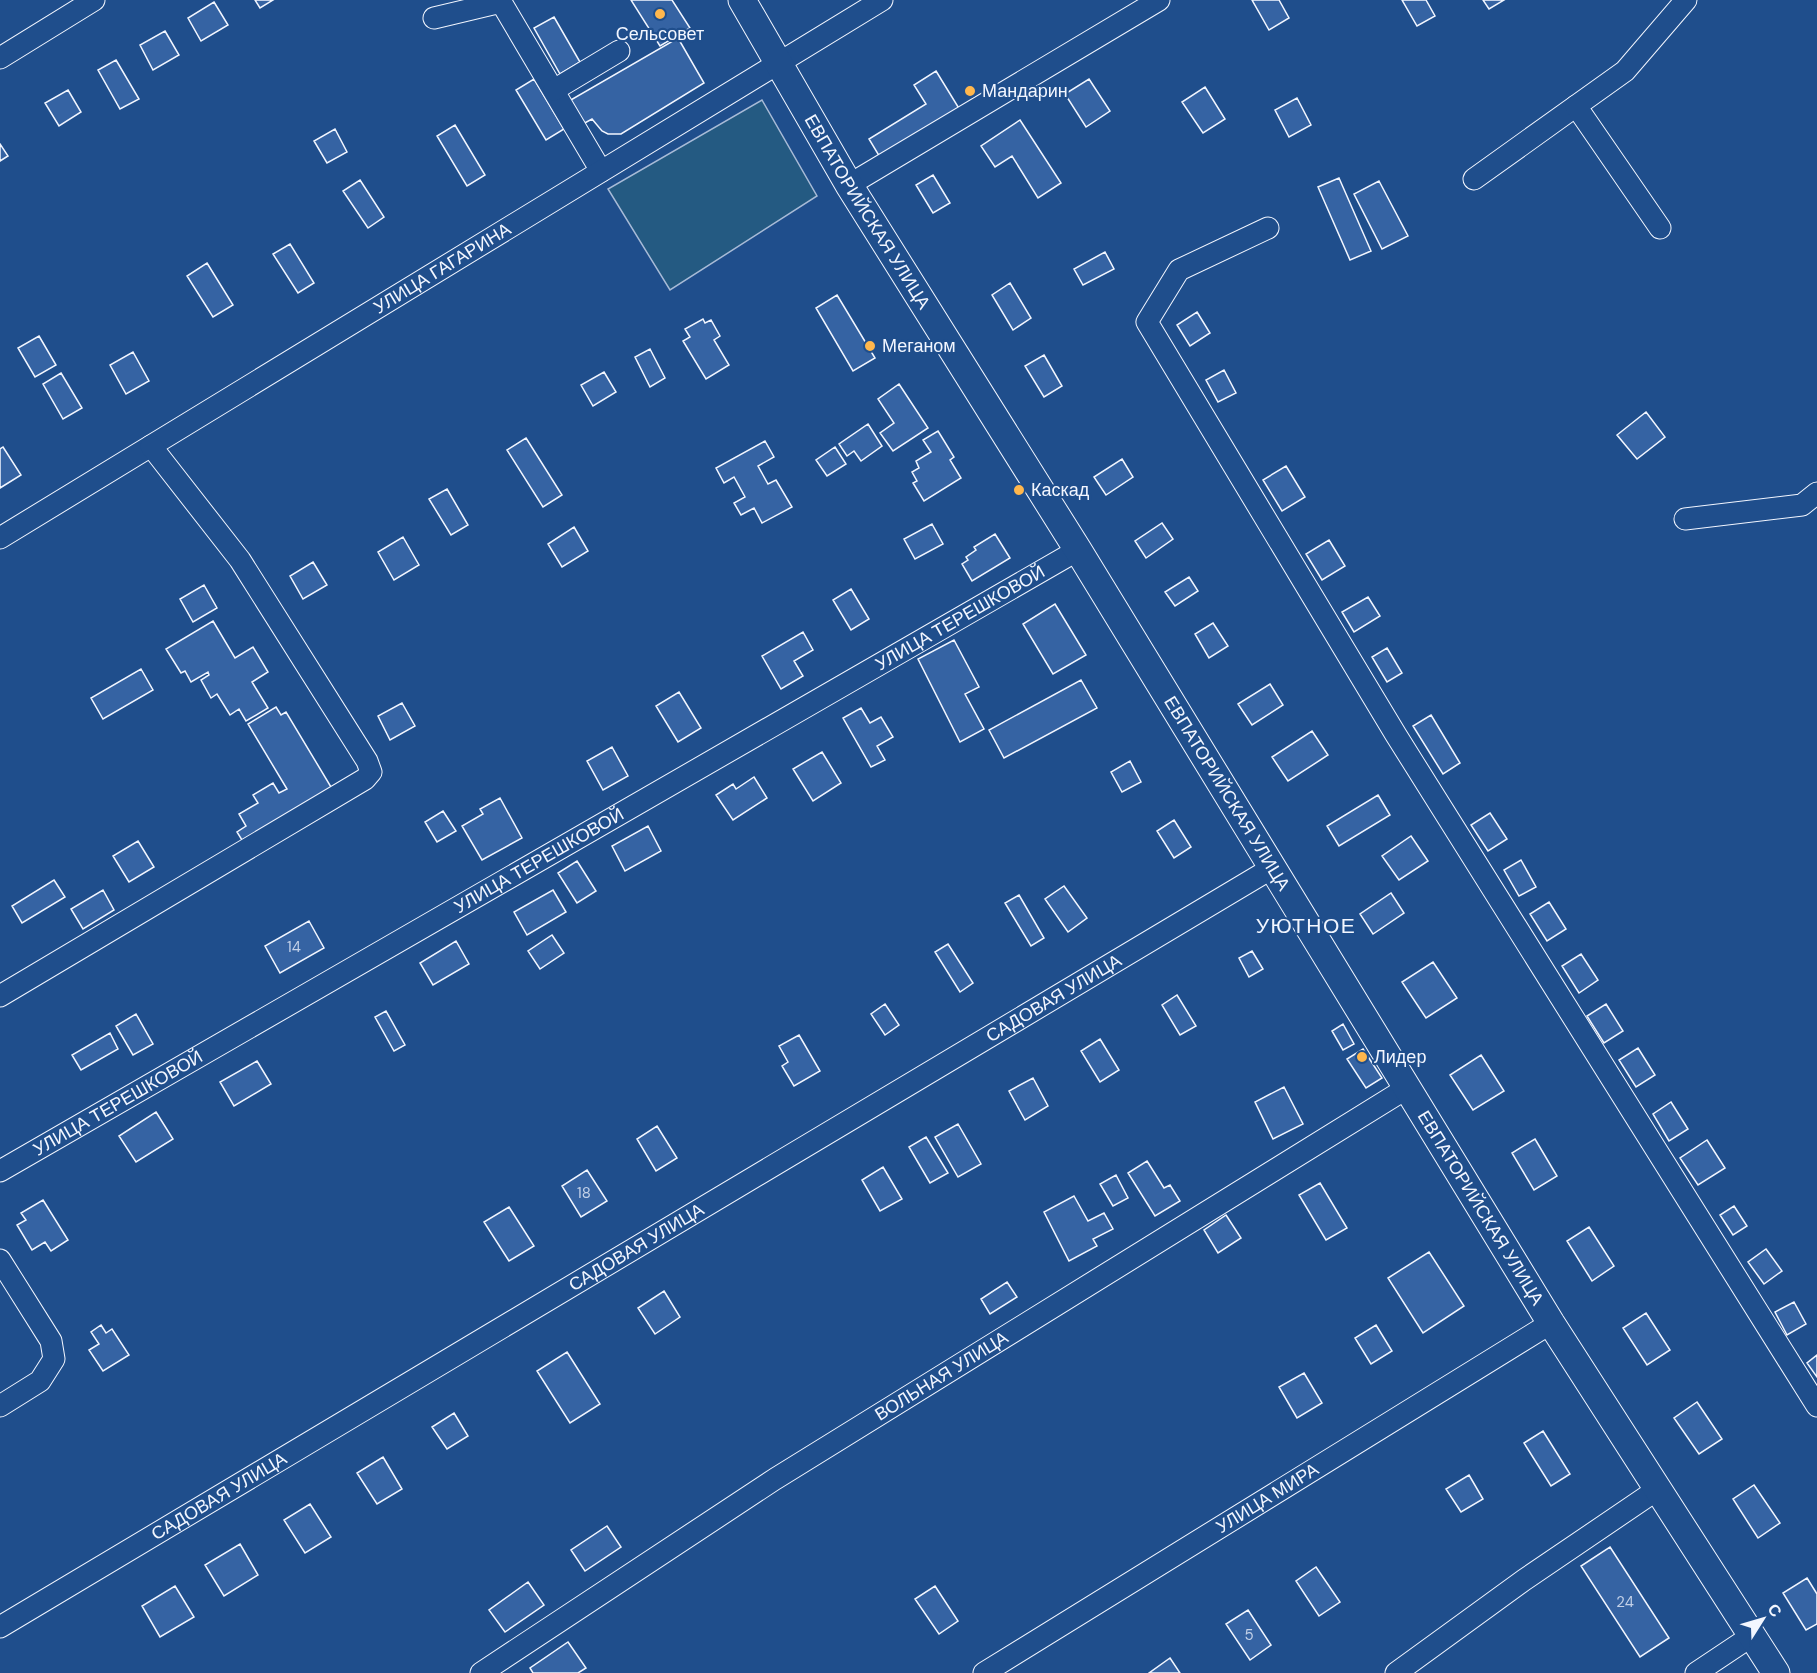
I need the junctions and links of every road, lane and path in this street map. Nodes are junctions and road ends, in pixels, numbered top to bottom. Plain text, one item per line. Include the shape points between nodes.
1 (94, 0) edge
2 (742, 0) edge
3 (882, 0) edge
4 (1159, 0) edge
5 (1686, 0) edge
6 (434, 18) dead end
7 (619, 51) dead end
8 (0, 58) edge
9 (779, 62) junction
10 (554, 90) junction
11 (1576, 106) junction
12 (601, 171) junction
13 (1474, 179) dead end
14 (849, 185) junction
15 (1268, 228) dead end
16 (1660, 228) dead end
17 (151, 446) junction
18 (1817, 493) edge
19 (1685, 519) dead end
20 (0, 538) edge
21 (1078, 550) junction
22 (1272, 868) junction
23 (0, 996) edge
24 (1407, 1088) junction
25 (0, 1171) edge
26 (0, 1260) edge
27 (1551, 1323) junction
28 (0, 1406) edge
29 (1817, 1406) edge
30 (1658, 1489) junction
31 (0, 1627) edge
32 (1753, 1635) junction
33 (481, 1673) edge
34 (984, 1673) edge
35 (1396, 1673) edge
36 (1696, 1673) edge
37 (1776, 1673) edge

1 - 8 street
2 - 9 main road, ЕВПАТОРИЙСКАЯ УЛИЦА
3 - 9 street, УЛИЦА ГАГАРИНА
4 - 14 street
5 - 11 street via 1625,71
6 - 10 street via 501,2
7 - 10 street
9 - 12 street, УЛИЦА ГАГАРИНА
9 - 14 main road, ЕВПАТОРИЙСКАЯ УЛИЦА
10 - 12 street
11 - 13 street
11 - 16 street
12 - 17 street, УЛИЦА ГАГАРИНА
14 - 21 main road, ЕВПАТОРИЙСКАЯ УЛИЦА
15 - 29 street via 1179,270 1147,322 1396,735
17 - 20 street, УЛИЦА ГАГАРИНА
17 - 23 street via 240,560 368,761 371,772
18 - 19 street via 1802,505
21 - 22 main road, ЕВПАТОРИЙСКАЯ УЛИЦА
21 - 25 street, УЛИЦА ТЕРЕШКОВОЙ
22 - 24 main road, ЕВПАТОРИЙСКАЯ УЛИЦА
22 - 31 street, САДОВАЯ УЛИЦА
24 - 27 main road, ЕВПАТОРИЙСКАЯ УЛИЦА
24 - 33 street, ВОЛЬНАЯ УЛИЦА via 776,1479
26 - 28 street via 51,1341 54,1359 40,1382
27 - 30 main road, ЕВПАТОРИЙСКАЯ УЛИЦА
27 - 34 street, УЛИЦА МИРА
30 - 32 main road, ЕВПАТОРИЙСКАЯ УЛИЦА
30 - 35 street
32 - 36 street
32 - 37 main road, ЕВПАТОРИЙСКАЯ УЛИЦА

